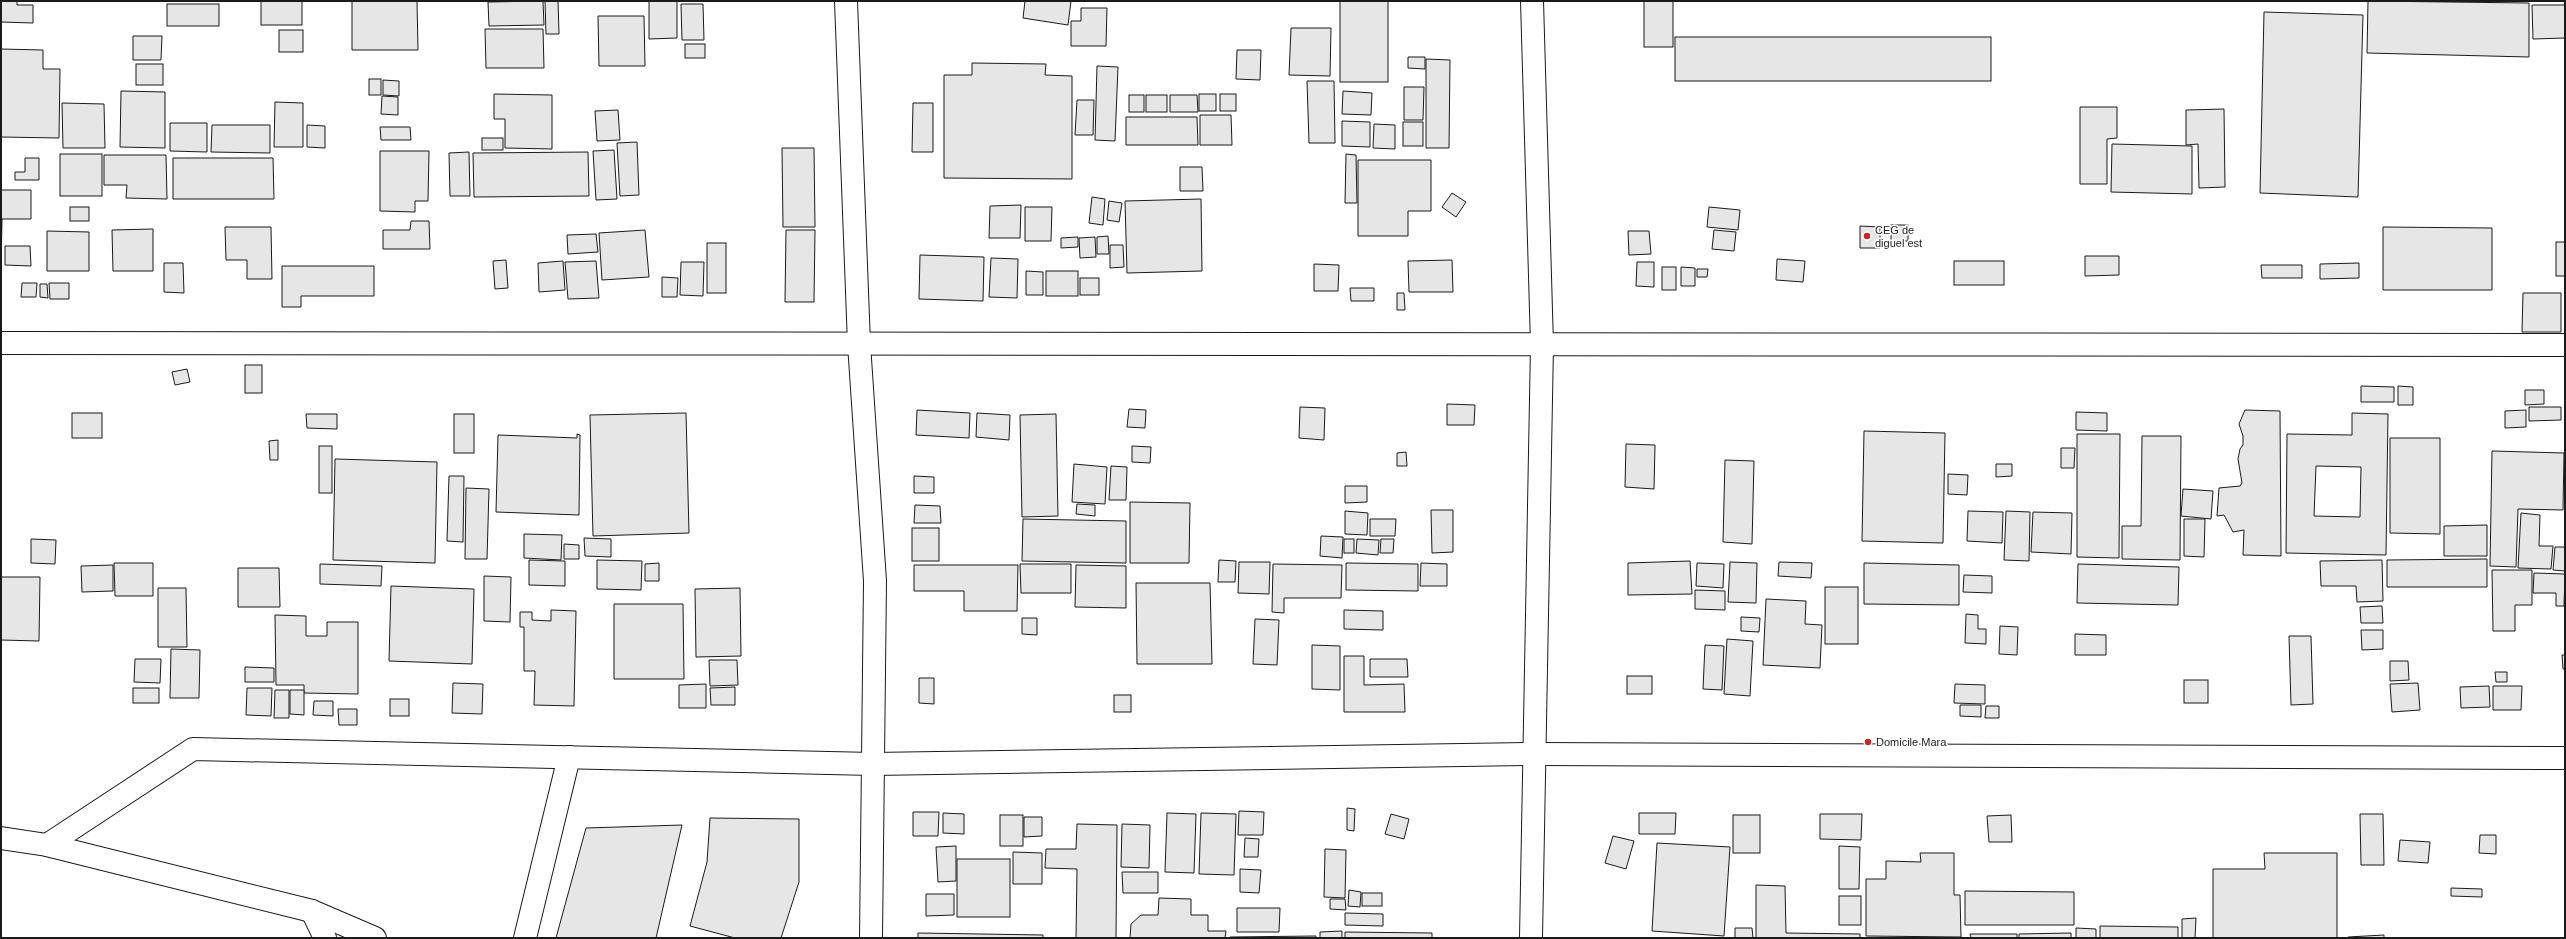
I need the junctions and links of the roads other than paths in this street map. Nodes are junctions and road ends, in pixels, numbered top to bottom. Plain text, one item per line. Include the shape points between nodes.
1 (846, 1) edge
2 (1532, 1) edge
3 (1, 343) edge
4 (859, 344) junction
5 (2565, 345) edge
6 (1542, 346) junction
7 (1534, 754) junction
8 (569, 757) junction
9 (2565, 758) edge
10 (872, 764) junction
11 (1, 838) edge
12 (47, 845) junction
13 (312, 911) junction
14 (325, 938) edge
15 (375, 938) edge
16 (525, 938) edge
17 (871, 938) edge
18 (1532, 938) edge

1 - 4 street
2 - 6 street
3 - 4 street
4 - 6 street
4 - 10 street via 875,581
5 - 6 street
6 - 7 street
7 - 9 street
7 - 10 street
7 - 18 street
8 - 10 street
8 - 12 street via 193,750
8 - 16 street
10 - 17 street
11 - 12 street
12 - 13 street
13 - 14 street
13 - 15 street

